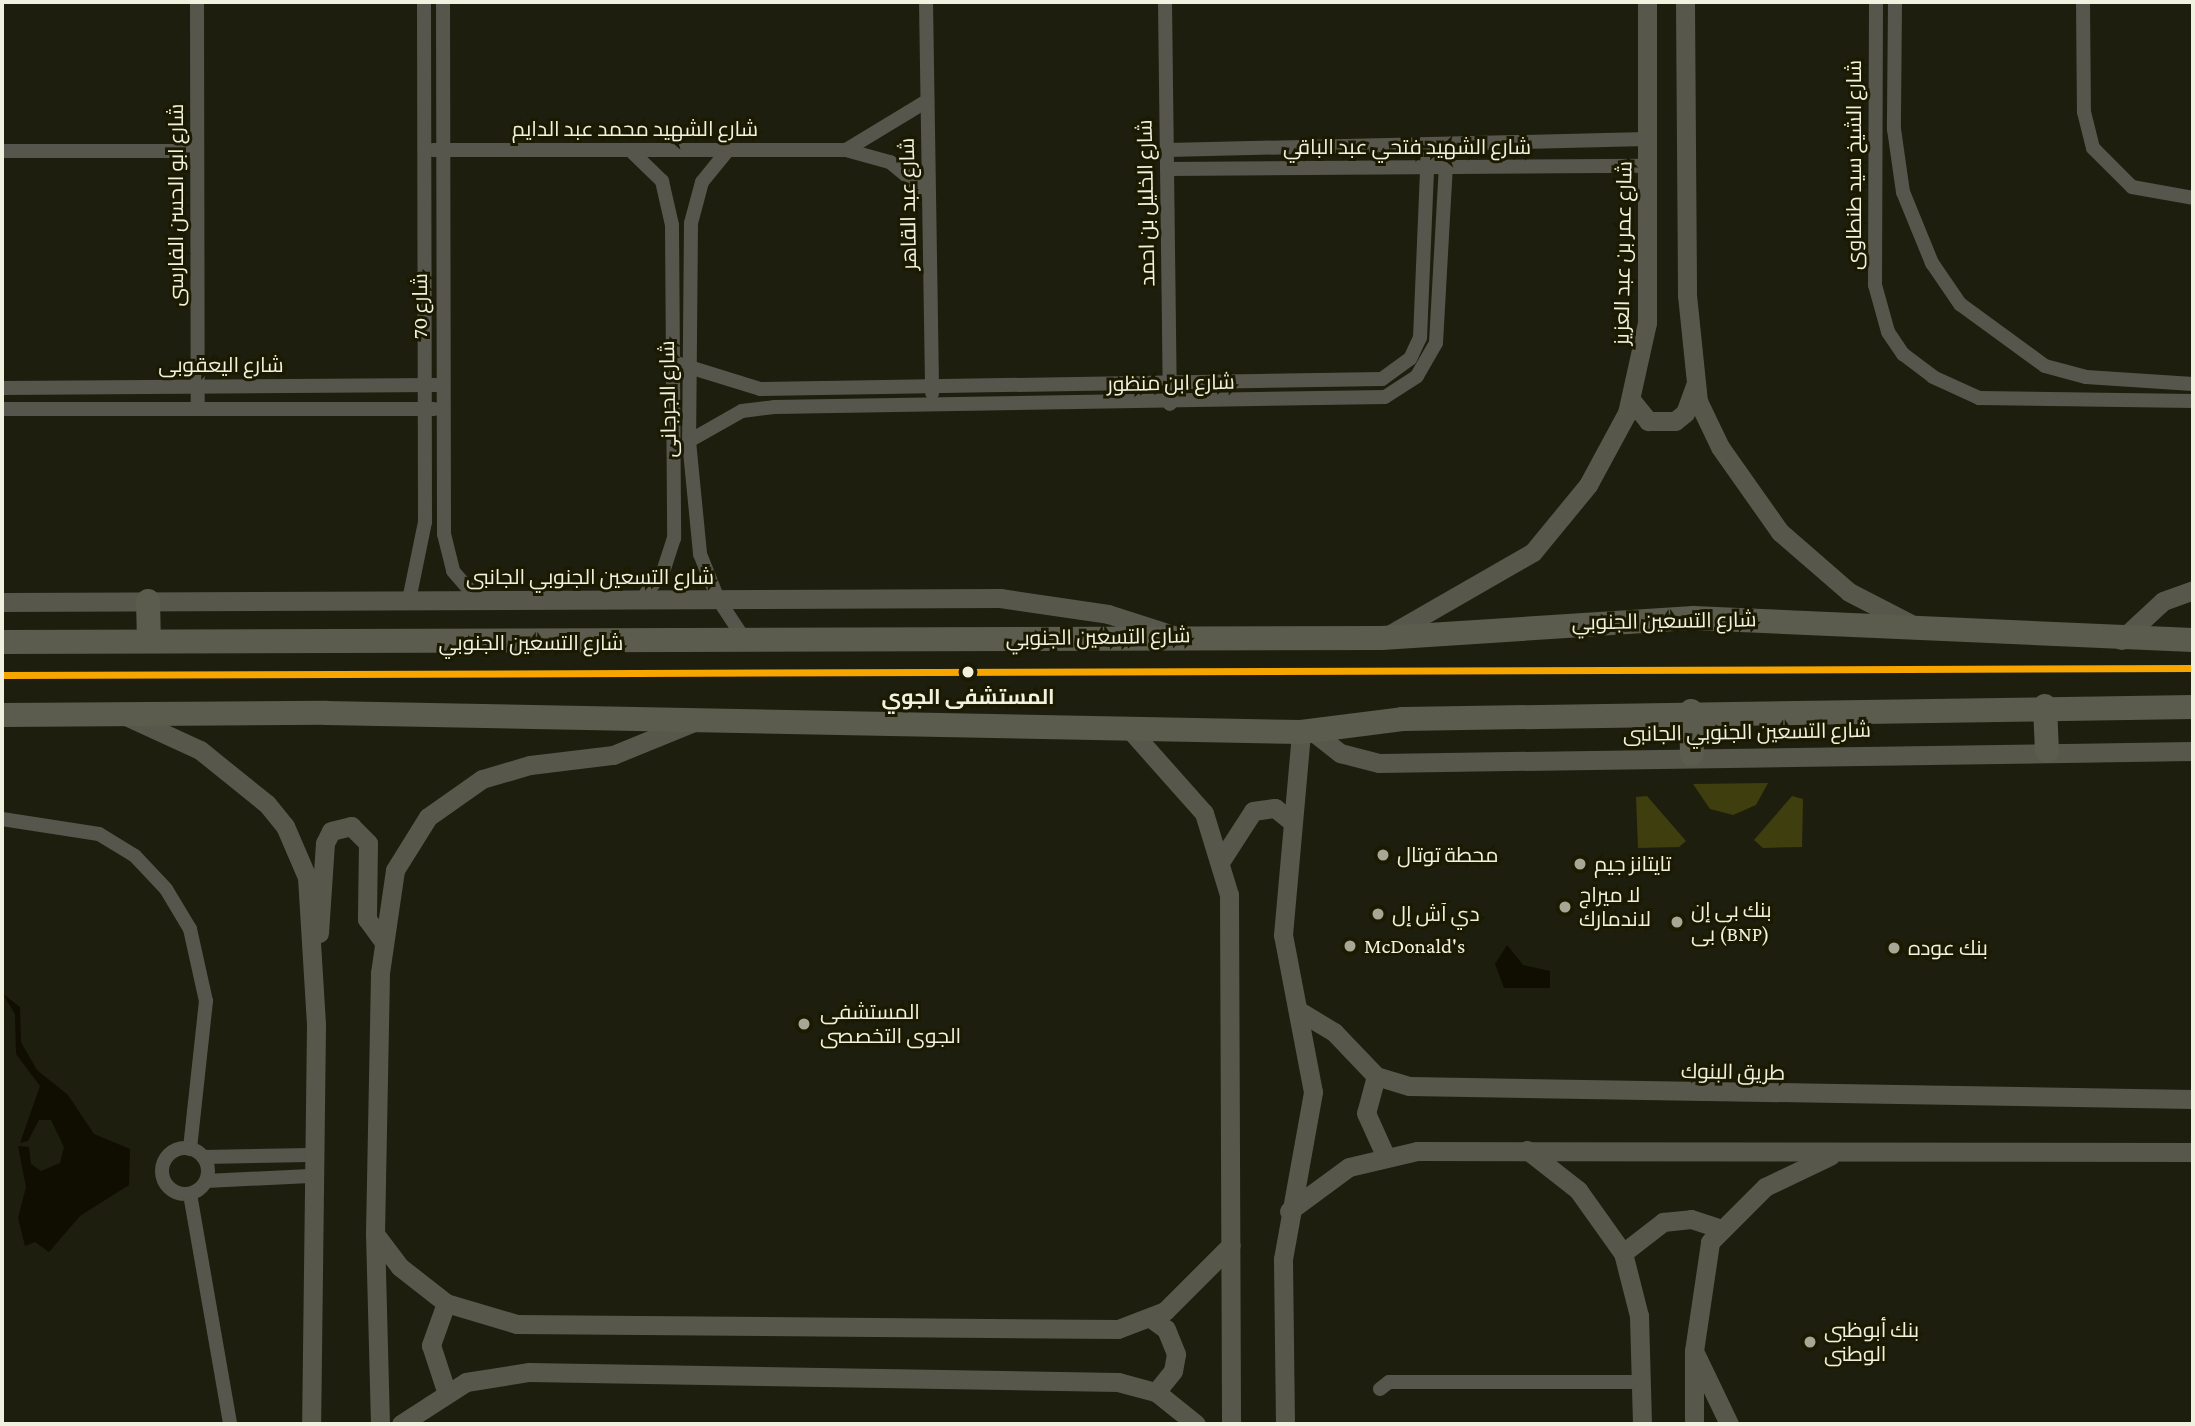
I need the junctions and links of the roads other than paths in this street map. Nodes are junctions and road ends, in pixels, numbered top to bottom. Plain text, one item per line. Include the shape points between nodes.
1 (197, 2) edge
2 (424, 2) edge
3 (443, 2) edge
4 (926, 2) edge
5 (1165, 2) edge
6 (1647, 2) edge
7 (1685, 2) edge
8 (1876, 2) edge
9 (1895, 2) edge
10 (2082, 2) edge
11 (928, 101) junction
12 (1874, 128) junction
13 (1894, 129) junction
14 (1647, 139) junction
15 (1429, 145) junction
16 (1447, 145) junction
17 (425, 149) junction
18 (441, 149) junction
19 (630, 149) junction
20 (728, 149) junction
21 (846, 149) junction
22 (1167, 150) junction
23 (2, 151) edge
24 (197, 151) junction
25 (1648, 166) junction
26 (1427, 168) junction
27 (1446, 168) junction
28 (1167, 169) junction
29 (929, 194) junction
30 (2193, 198) edge
31 (680, 362) junction
32 (1170, 384) junction
33 (2151, 384) junction
34 (2193, 384) edge
35 (198, 385) junction
36 (434, 385) junction
37 (932, 385) junction
38 (1695, 386) junction
39 (2, 388) edge
40 (1632, 401) junction
41 (2150, 401) junction
42 (2193, 401) edge
43 (1170, 404) junction
44 (933, 405) junction
45 (198, 408) junction
46 (2, 409) edge
47 (434, 409) junction
48 (689, 441) junction
49 (2193, 590) edge
50 (642, 599) junction
51 (718, 599) junction
52 (409, 600) junction
53 (478, 600) junction
54 (2, 601) edge
55 (148, 601) junction
56 (1927, 632) junction
57 (1173, 635) junction
58 (1382, 638) junction
59 (2121, 640) junction
60 (2193, 640) edge
61 (149, 641) junction
62 (2, 642) edge
63 (748, 644) junction
64 (2045, 706) junction
65 (2193, 707) edge
66 (1691, 711) junction
67 (2, 715) edge
68 (121, 715) junction
69 (695, 722) junction
70 (1132, 732) junction
71 (1306, 732) junction
72 (2047, 751) junction
73 (2193, 751) edge
74 (1692, 754) junction
75 (2, 819) edge
76 (1292, 822) junction
77 (1222, 859) junction
78 (382, 940) junction
79 (313, 943) junction
80 (1299, 1011) junction
81 (1376, 1076) junction
82 (2193, 1099) edge
83 (1527, 1150) junction
84 (1860, 1150) junction
85 (2193, 1152) edge
86 (197, 1153) junction
87 (1385, 1154) junction
88 (310, 1155) junction
89 (310, 1176) junction
90 (206, 1181) junction
91 (190, 1194) junction
92 (1289, 1211) junction
93 (1719, 1228) junction
94 (375, 1234) junction
95 (1231, 1245) junction
96 (1623, 1253) junction
97 (446, 1303) junction
98 (1152, 1319) junction
99 (1694, 1351) junction
100 (1643, 1382) junction
101 (1380, 1389) dead end
102 (446, 1391) junction
103 (1156, 1392) junction
104 (230, 1424) edge
105 (311, 1424) edge
106 (380, 1424) edge
107 (401, 1424) edge
108 (1196, 1424) edge
109 (1231, 1424) edge
110 (1285, 1424) edge
111 (1642, 1424) edge
112 (1694, 1424) edge
113 (1729, 1424) edge

1 - 24 street, شارع ابو الحسن الفارسى
2 - 17 street, شارع 70
3 - 18 street, شارع 70
4 - 11 street, شارع عبد القاهر
5 - 22 street, شارع الخليل بن احمد
6 - 14 street, شارع عمر بن عبد العزيز
7 - 38 street via 1684,170
8 - 12 street, شارع الشيخ سيد طنطاوى
9 - 13 street, شارع الشيخ سيد طنطاوى
10 - 30 street via 2084,112 2094,148 2132,187
11 - 21 street
11 - 29 street, شارع عبد القاهر
12 - 13 street
12 - 41 street, شارع الشيخ سيد طنطاوى via 1875,285 1888,332 1903,354 1933,377 1979,398
13 - 33 street, شارع الشيخ سيد طنطاوى via 1910,217 1932,263 1969,313 2045,366
14 - 16 street, شارع الشهيد فتحي عبد الباقي
14 - 25 street, شارع عمر بن عبد العزيز
15 - 16 street, شارع الشهيد فتحي عبد الباقي
15 - 22 street, شارع الشهيد فتحي عبد الباقي
15 - 26 street, شارع ابن منظور
16 - 27 street, شارع ابن منظور
17 - 18 street, شارع الشهيد محمد عبد الدايم
17 - 36 street, شارع 70
18 - 19 street, شارع الشهيد محمد عبد الدايم
18 - 36 street, شارع 70
19 - 20 street, شارع الشهيد محمد عبد الدايم
19 - 31 street, شارع الجرجانى via 662,181 670,201
20 - 21 street, شارع الشهيد محمد عبد الدايم
20 - 31 street, شارع الجرجانى via 693,207
21 - 29 street, شارع الشهيد محمد عبد الدايم via 890,162
22 - 28 street, شارع الخليل بن احمد
23 - 24 street
24 - 35 street, شارع ابو الحسن الفارسى
25 - 27 street, شارع الشهيد فتحي عبد الباقي
25 - 40 street, شارع عمر بن عبد العزيز via 1647,323
26 - 27 street, شارع الشهيد فتحي عبد الباقي
26 - 28 street, شارع الشهيد فتحي عبد الباقي
26 - 32 street, شارع ابن منظور via 1422,327 1402,367 1371,382
27 - 43 street, شارع ابن منظور via 1438,330 1432,355 1408,385 1360,401
28 - 32 street, شارع الخليل بن احمد
29 - 37 street, شارع عبد القاهر
31 - 37 street, شارع ابن منظور via 748,388
31 - 48 street, شارع الجرجانى
31 - 50 street, شارع الجرجانى via 674,538 663,571
32 - 37 street, شارع ابن منظور
32 - 43 street, شارع الخليل بن احمد
33 - 34 street, شارع الشيخ سيد طنطاوى
33 - 41 street
35 - 36 street, شارع اليعقوبى
35 - 39 street, شارع اليعقوبى
35 - 45 street, شارع ابو الحسن الفارسى
36 - 47 street, شارع 70
37 - 44 street, شارع عبد القاهر
38 - 40 street via 1685,413 1675,421 1648,421
38 - 56 street via 1720,447 1780,532 1849,592
40 - 58 street, شارع عمر بن عبد العزيز via 1588,485 1533,552
41 - 42 street, شارع الشيخ سيد طنطاوى
43 - 44 street, شارع ابن منظور
44 - 48 street, شارع ابن منظور via 757,408
45 - 46 street, شارع اليعقوبى
45 - 47 street, شارع اليعقوبى
47 - 52 street, شارع 70 via 425,522
47 - 53 street, شارع 70 via 446,553
48 - 51 street, شارع الجرجانى via 695,531
49 - 59 street via 2163,601
50 - 51 street, شارع التسعين الجنوبي الجانبى
50 - 53 street, شارع التسعين الجنوبي الجانبى
51 - 57 street, شارع التسعين الجنوبي الجانبى via 1025,600 1108,614
51 - 63 street, شارع الجرجانى
52 - 53 street, شارع التسعين الجنوبي الجانبى
52 - 55 street, شارع التسعين الجنوبي الجانبى
54 - 55 street, شارع التسعين الجنوبي الجانبى
55 - 61 highway
56 - 58 highway, شارع التسعين الجنوبي via 1657,618
56 - 59 highway, شارع التسعين الجنوبي
57 - 58 highway, شارع التسعين الجنوبي
57 - 63 highway, شارع التسعين الجنوبي
59 - 60 highway, شارع التسعين الجنوبي
61 - 62 highway, شارع التسعين الجنوبي
61 - 63 highway, شارع التسعين الجنوبي
64 - 65 highway
64 - 66 highway
64 - 72 highway
66 - 71 highway via 1402,719
66 - 74 highway
67 - 68 highway
68 - 69 highway
68 - 79 street via 200,750 267,804 298,850
69 - 70 highway
69 - 78 street via 644,747 505,770 460,791 428,817 404,851 389,889
70 - 71 highway
70 - 77 street via 1190,793
71 - 74 street, شارع التسعين الجنوبي الجانبى via 1340,753 1379,763
71 - 76 street
72 - 73 street, شارع التسعين الجنوبي الجانبى
72 - 74 street, شارع التسعين الجنوبي الجانبى
75 - 86 street via 99,834 135,856 166,889 190,929 206,1001
76 - 77 street via 1275,808 1253,811
76 - 80 street via 1283,935
77 - 95 street via 1232,932
78 - 79 street via 367,919 368,843 362,832 344,825 325,843 324,914
78 - 94 street
79 - 88 street
80 - 81 street via 1335,1032
80 - 92 street via 1313,1092
81 - 82 street, طريق البنوك via 1452,1088
81 - 87 street via 1366,1113
83 - 84 street
83 - 87 street
83 - 96 street via 1578,1191
84 - 85 street
84 - 93 street via 1789,1171
86 - 88 street
86 - 90 street
86 - 91 street via 170,1153 161,1171 170,1190
87 - 92 street via 1326,1180
88 - 89 street
89 - 90 street
89 - 105 street
90 - 91 street
91 - 104 street
92 - 110 street via 1281,1294
93 - 96 street via 1690,1219 1663,1222
93 - 99 street via 1705,1259
94 - 97 street via 400,1267
94 - 106 street
95 - 98 street
95 - 109 street
96 - 100 street via 1639,1316
97 - 98 street via 517,1324 1101,1330
97 - 102 street via 431,1345
98 - 103 street via 1166,1329 1176,1354 1173,1371
99 - 112 street
99 - 113 street
100 - 101 street via 1389,1382
100 - 111 street
102 - 103 street via 486,1376 529,1372 1024,1378 1118,1382
102 - 107 street
103 - 108 street

